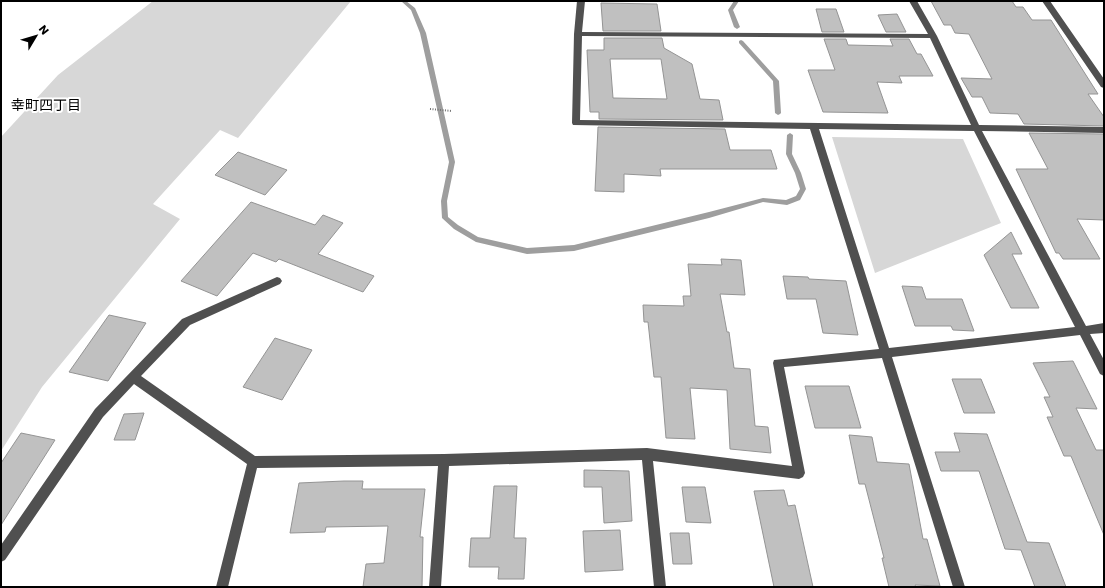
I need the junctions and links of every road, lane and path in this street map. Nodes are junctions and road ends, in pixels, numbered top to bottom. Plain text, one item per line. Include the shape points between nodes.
1 (581, 1) edge
2 (913, 1) edge
3 (1046, 1) edge
4 (578, 34) junction
5 (933, 36) junction
6 (1104, 85) edge
7 (430, 109) dead end
8 (452, 111) dead end
9 (814, 127) junction
10 (977, 129) junction
11 (1104, 130) edge
12 (277, 281) dead end
13 (1104, 328) edge
14 (1083, 330) junction
15 (884, 353) junction
16 (1104, 371) edge
17 (133, 377) junction
18 (647, 454) junction
19 (444, 460) junction
20 (253, 462) junction
21 (1, 556) edge
22 (222, 587) edge
23 (435, 587) edge
24 (660, 587) edge
25 (959, 587) edge

1 - 4 street
2 - 5 street
3 - 6 street
4 - 5 street
4 - 9 street via 576,124
5 - 10 street
7 - 8 path
9 - 10 street
9 - 15 street
10 - 11 street
10 - 14 street
12 - 17 street via 186,322
13 - 14 street
14 - 15 street
14 - 16 street
15 - 18 street via 778,363 799,473
15 - 25 street
17 - 20 street
17 - 21 street via 99,413
18 - 19 street
18 - 24 street
19 - 20 street
19 - 23 street
20 - 22 street

